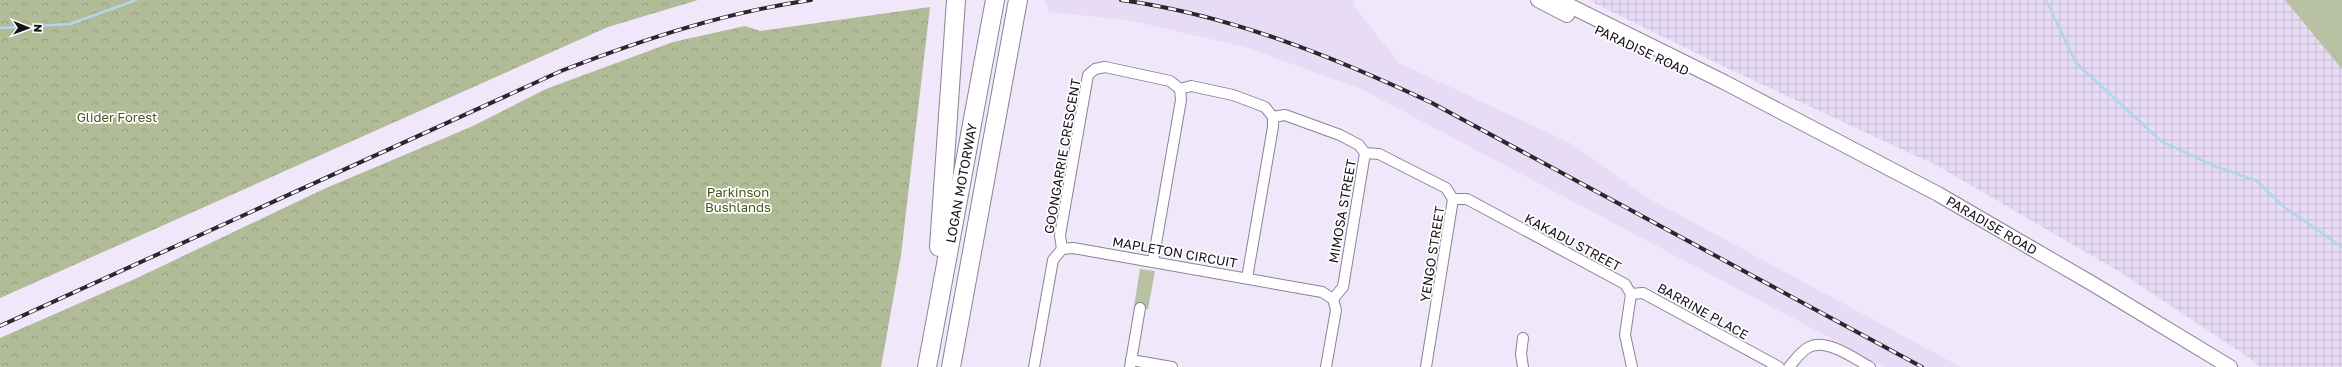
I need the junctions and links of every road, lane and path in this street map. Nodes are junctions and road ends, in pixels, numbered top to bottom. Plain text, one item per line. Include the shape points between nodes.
1 (956, 0) edge
2 (995, 0) edge
3 (1018, 0) edge
4 (1030, 0) edge
5 (1538, 0) edge
6 (1560, 1) edge
7 (1180, 89) junction
8 (1748, 96) junction
9 (1273, 117) junction
10 (1365, 153) junction
11 (1453, 199) junction
12 (1062, 249) junction
13 (1153, 261) junction
14 (968, 277) junction
15 (1247, 278) junction
16 (1630, 294) junction
17 (1333, 299) junction
18 (939, 301) junction
19 (1140, 308) dead end
20 (1523, 338) dead end
21 (1761, 358) junction
22 (1131, 363) edge
23 (927, 367) edge
24 (951, 367) edge
25 (1034, 367) edge
26 (1172, 367) edge
27 (1326, 367) edge
28 (1426, 367) edge
29 (1523, 367) edge
30 (1632, 367) edge
31 (1766, 367) edge
32 (1779, 367) edge
33 (1789, 367) edge
34 (1870, 367) edge
35 (2230, 367) edge

1 - 18 highway via 935,280
2 - 18 highway, LOGAN MOTORWAY
3 - 14 highway, LOGAN MOTORWAY
4 - 14 highway via 979,253
5 - 8 street, PARADISE ROAD via 1659,60
6 - 8 street, PARADISE ROAD
7 - 9 street via 1191,86 1233,95 1265,107
7 - 12 street, GOONGARRIE CRESCENT via 1170,81 1105,67 1095,69 1088,75 1060,235
7 - 13 street via 1181,100
8 - 35 street, PARADISE ROAD via 1938,194
9 - 10 street, MIMOSA STREET via 1285,115 1340,135 1360,145
9 - 15 street
10 - 11 street, YENGO STREET via 1379,154 1446,188
10 - 17 street, MIMOSA STREET via 1342,287
11 - 16 street, KAKADU STREET via 1467,199 1625,284
11 - 28 street, YENGO STREET
12 - 13 street, MAPLETON CIRCUIT via 1073,248
12 - 25 street via 1053,260
13 - 15 street, MAPLETON CIRCUIT
14 - 24 highway, LOGAN MOTORWAY
15 - 17 street, MAPLETON CIRCUIT via 1322,292
16 - 21 street, BARRINE PLACE via 1643,293
16 - 30 street via 1625,335
17 - 27 street via 1336,310
18 - 23 highway, LOGAN MOTORWAY
19 - 22 street
20 - 29 street
21 - 31 street
21 - 32 street, BARRINE PLACE
22 - 26 street
33 - 34 street via 1810,347 1818,345 1828,346

